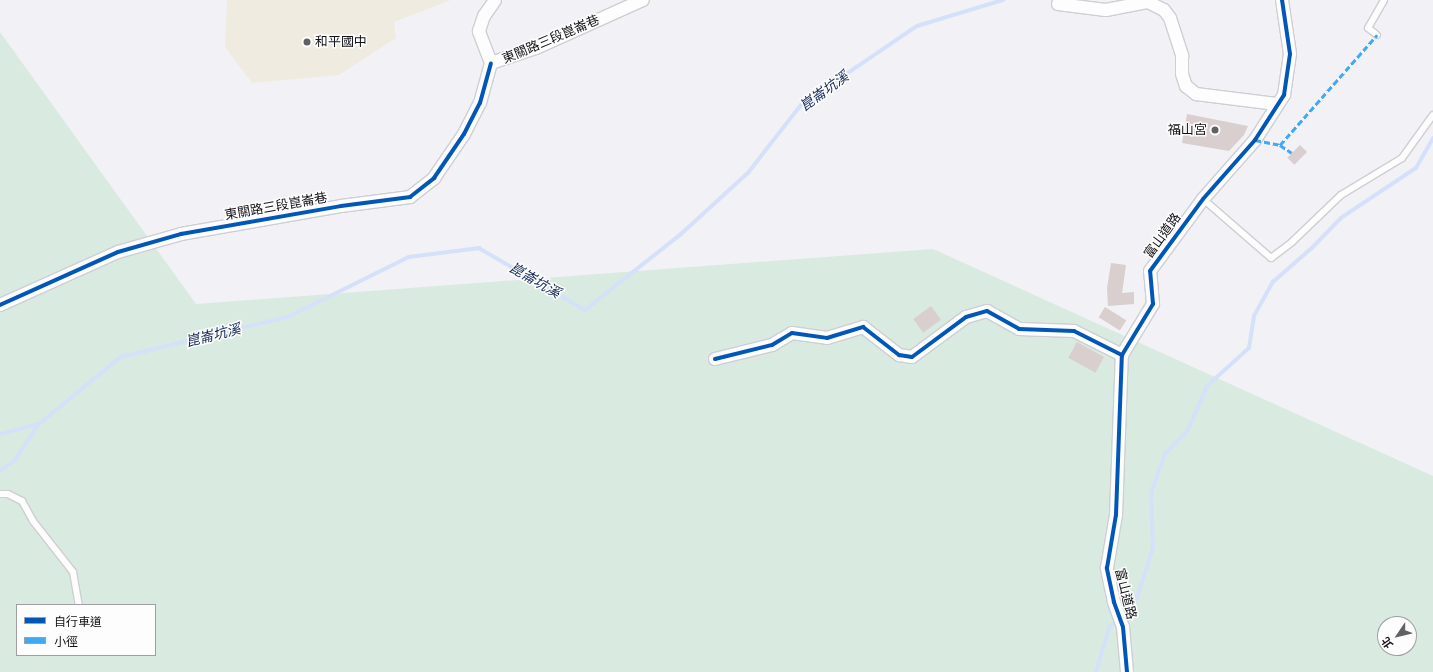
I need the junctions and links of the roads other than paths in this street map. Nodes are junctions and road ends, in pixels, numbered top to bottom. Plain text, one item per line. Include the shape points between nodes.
1 (495, 0) edge
2 (643, 0) edge
3 (1282, 0) edge
4 (1384, 0) edge
5 (1059, 1) edge
6 (1377, 35) dead end
7 (491, 64) junction
8 (1276, 104) junction
9 (1433, 115) edge
10 (1203, 199) junction
11 (0, 305) edge
12 (1122, 355) junction
13 (715, 359) dead end
14 (0, 494) edge
15 (79, 604) edge
16 (1127, 672) edge

1 - 7 street via 484,16 479,31
2 - 7 street, 東關路三段崑崙巷 via 536,48
3 - 8 street, 富山道路 via 1290,54 1284,95
4 - 6 lane via 1368,28
5 - 8 street via 1106,10 1148,2 1164,10 1170,18 1182,56 1182,74 1186,86 1196,94
7 - 11 street, 東關路三段崑崙巷 via 480,103 464,134 434,178 410,197 341,206 181,234 118,252
8 - 10 street, 富山道路 via 1254,140
9 - 10 lane via 1402,158 1341,195 1292,242 1271,258
10 - 12 street, 富山道路 via 1150,271 1153,304
12 - 13 street via 1074,331 1019,329 987,311 966,317 912,357 899,355 863,327 827,338 792,333 772,345
12 - 16 street, 富山道路 via 1116,515 1107,568 1114,602 1123,627
14 - 15 lane via 8,494 22,502 33,521 73,572

